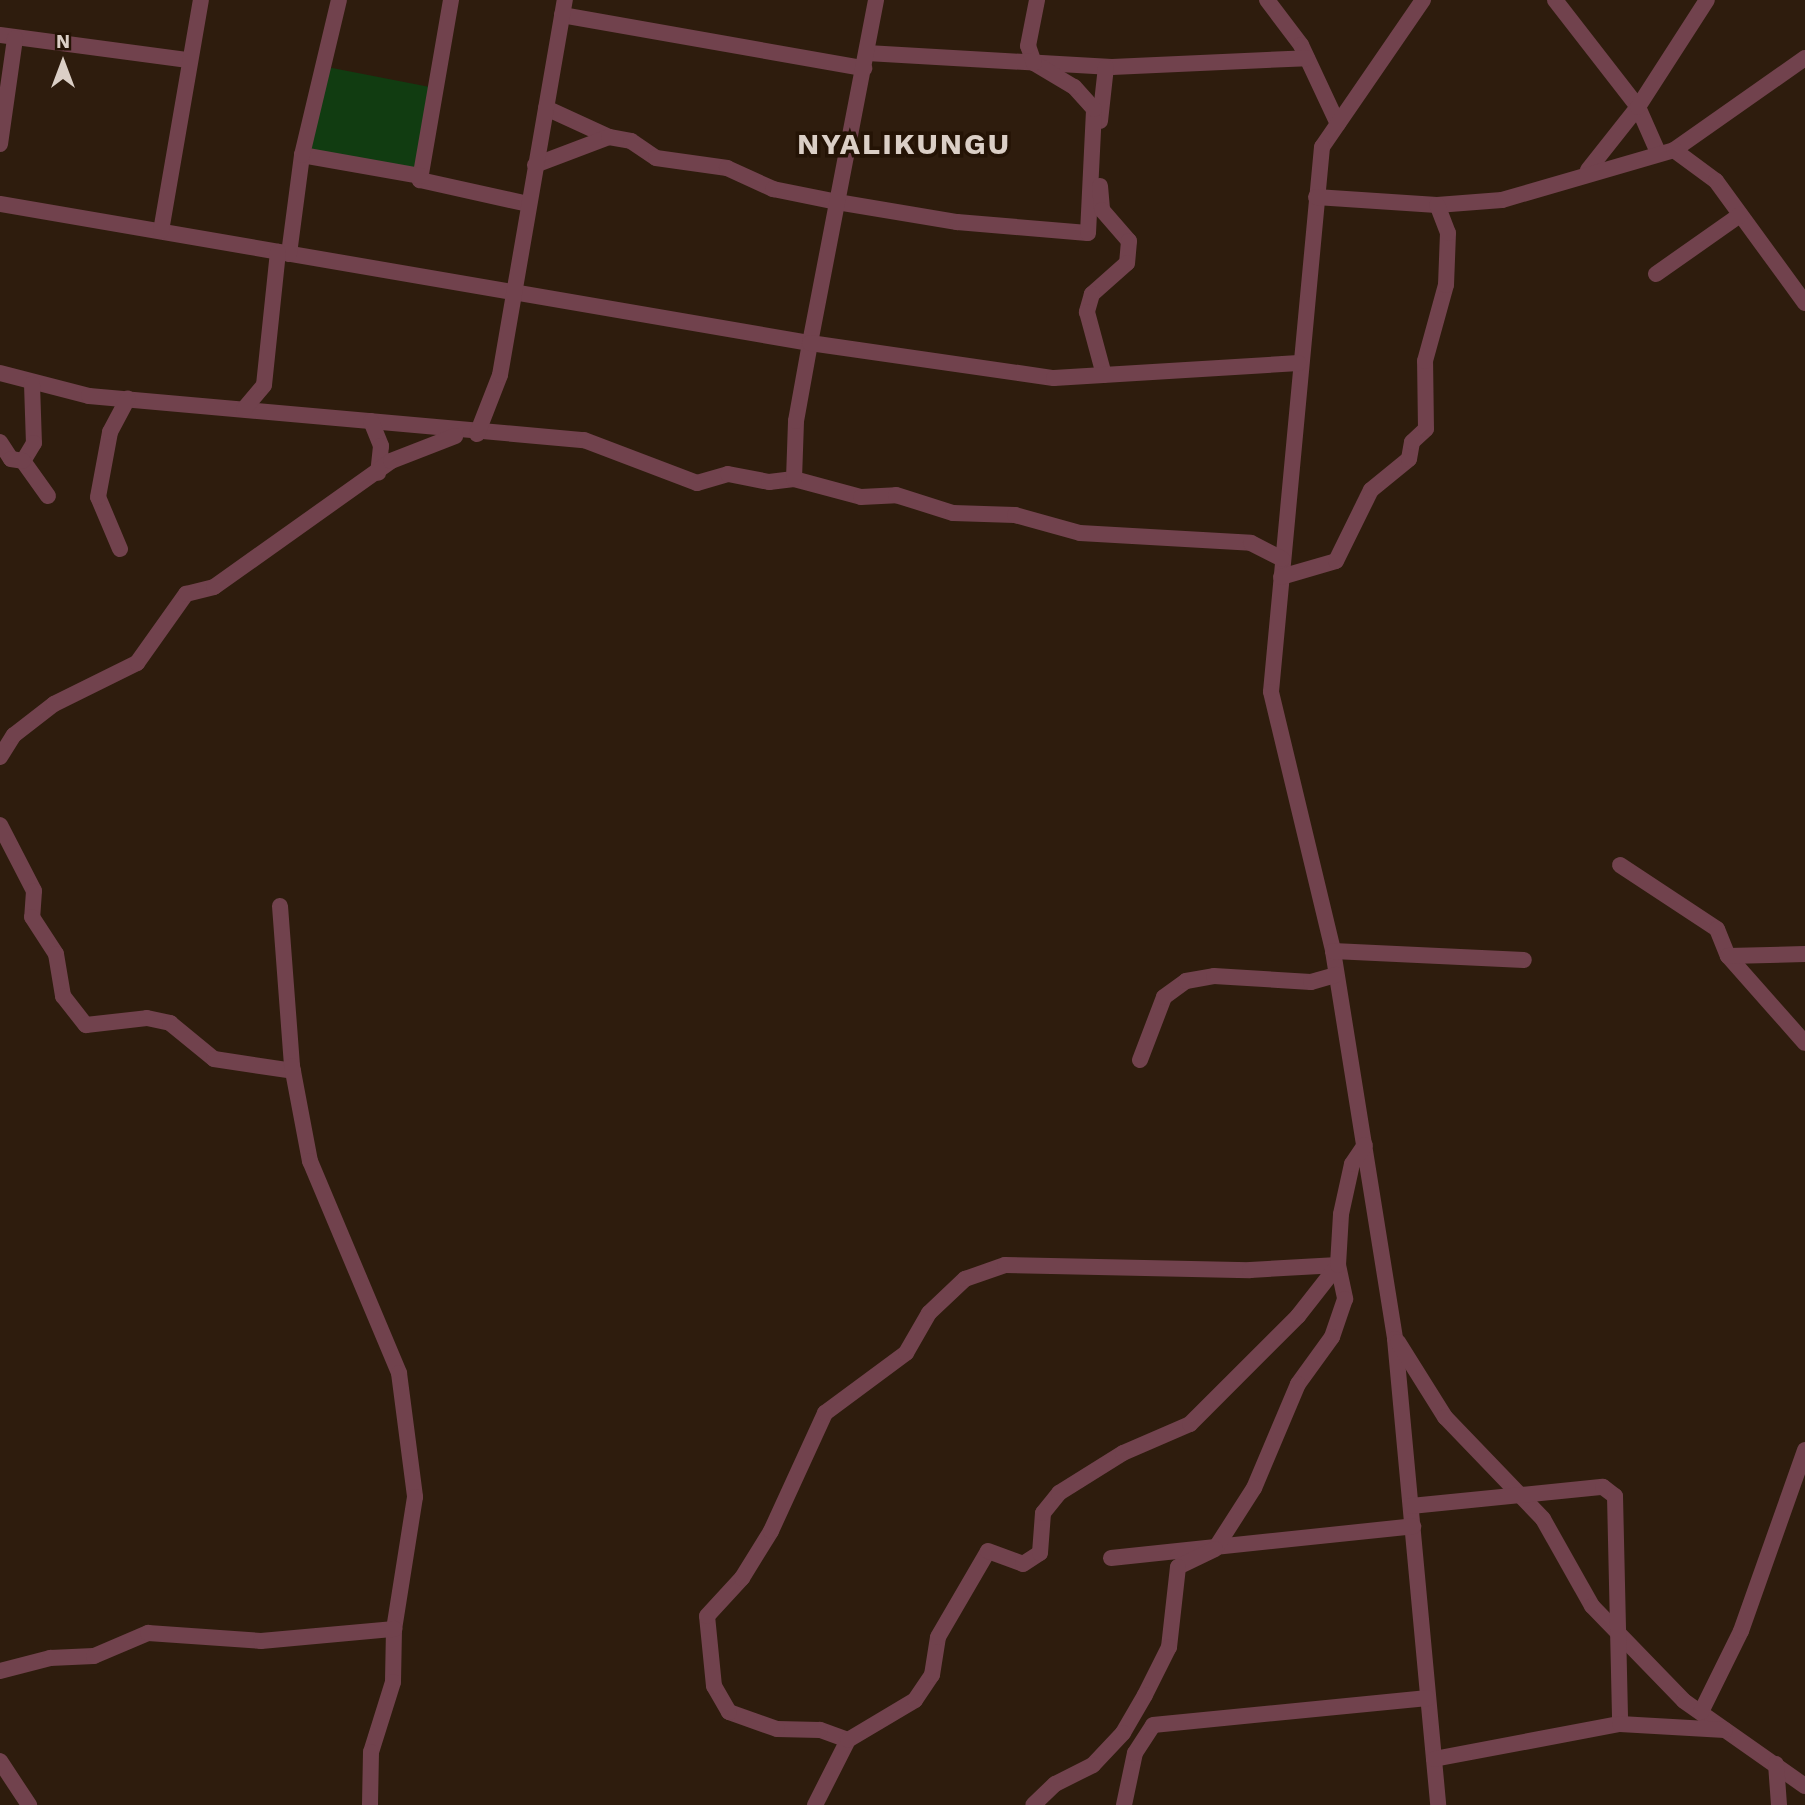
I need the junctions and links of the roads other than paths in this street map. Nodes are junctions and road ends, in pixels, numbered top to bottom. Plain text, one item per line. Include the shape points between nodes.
1 (201, 0) edge
2 (339, 0) edge
3 (451, 0) edge
4 (876, 0) edge
5 (1037, 0) edge
6 (1267, 0) edge
7 (1423, 0) edge
8 (1555, 0) edge
9 (1707, 0) edge
10 (564, 8) edge
11 (8, 36) edge
12 (1307, 58) junction
13 (1805, 58) edge
14 (188, 60) junction
15 (865, 61) junction
16 (1034, 63) junction
17 (1106, 67) junction
18 (1638, 107) junction
19 (545, 108) junction
20 (1338, 124) junction
21 (609, 137) junction
22 (0, 144) edge
23 (1657, 150) junction
24 (1674, 150) junction
25 (302, 155) junction
26 (535, 165) junction
27 (1588, 170) junction
28 (421, 176) junction
29 (1316, 197) junction
30 (836, 202) junction
31 (0, 204) edge
32 (528, 205) junction
33 (1437, 205) junction
34 (1740, 215) junction
35 (161, 231) junction
36 (284, 253) junction
37 (1656, 274) dead end
38 (514, 294) junction
39 (1805, 303) edge
40 (810, 343) junction
41 (1299, 363) junction
42 (0, 373) edge
43 (1104, 375) junction
44 (32, 384) junction
45 (264, 385) junction
46 (128, 398) junction
47 (244, 408) junction
48 (279, 411) junction
49 (371, 421) junction
50 (470, 434) junction
51 (0, 442) edge
52 (23, 461) junction
53 (378, 472) junction
54 (794, 479) junction
55 (48, 496) dead end
56 (120, 549) dead end
57 (1282, 559) junction
58 (1281, 577) junction
59 (0, 757) edge
60 (0, 825) edge
61 (1620, 865) dead end
62 (279, 906) dead end
63 (1333, 951) junction
64 (1805, 954) edge
65 (1728, 956) junction
66 (1524, 960) dead end
67 (1336, 975) junction
68 (1805, 1043) edge
69 (1140, 1060) dead end
70 (293, 1071) junction
71 (1365, 1145) junction
72 (1338, 1265) junction
73 (1395, 1339) junction
74 (1805, 1450) edge
75 (1519, 1494) junction
76 (1411, 1506) junction
77 (1413, 1526) junction
78 (1215, 1549) junction
79 (1111, 1558) dead end
80 (394, 1629) junction
81 (1619, 1635) junction
82 (0, 1671) edge
83 (1428, 1698) junction
84 (1701, 1712) junction
85 (1620, 1724) junction
86 (1731, 1730) junction
87 (848, 1740) junction
88 (1434, 1759) junction
89 (0, 1761) edge
90 (1776, 1764) junction
91 (1805, 1786) edge
92 (29, 1805) edge
93 (370, 1805) edge
94 (815, 1805) edge
95 (1033, 1805) edge
96 (1124, 1805) edge
97 (1438, 1805) edge
98 (1779, 1805) edge

1 - 14 street
2 - 25 street
3 - 28 street
4 - 15 street
5 - 16 street via 1028,47
6 - 12 street
7 - 20 street
8 - 18 street
9 - 18 street
10 - 15 street
10 - 19 street
11 - 14 street
11 - 22 street
12 - 17 street
12 - 20 street
13 - 24 street
14 - 35 street
15 - 16 street
15 - 30 street
16 - 17 street
16 - 30 street via 1074,87 1094,110 1088,233 938,220
17 - 43 street via 1100,118 1102,210 1129,242 1127,263 1092,294 1087,312
18 - 23 street
18 - 27 street
19 - 21 street
19 - 26 street
20 - 29 street via 1322,147
21 - 26 street
21 - 30 street via 631,141 656,158 727,168 773,189
23 - 24 street
23 - 27 street
24 - 34 street via 1716,181
25 - 28 street
25 - 36 street
26 - 32 street
27 - 33 street via 1502,200
28 - 32 street
29 - 33 street
29 - 41 street
30 - 40 street
31 - 35 street
32 - 38 street
33 - 58 street via 1448,233 1447,285 1425,361 1426,429 1412,442 1409,459 1371,490 1336,561
34 - 37 street
34 - 39 street
35 - 36 street
36 - 38 street
36 - 45 street
38 - 40 street
38 - 50 street via 500,375
40 - 43 street via 1054,378
40 - 54 street via 796,421
41 - 43 street
41 - 57 street
42 - 44 street
44 - 46 street
44 - 52 street via 34,443
45 - 47 street
45 - 48 street
46 - 47 street
46 - 56 street via 110,432 98,497
47 - 48 street
48 - 49 street
49 - 50 street
49 - 53 street via 381,446
50 - 53 street via 391,461
50 - 54 street via 509,430 584,440 697,483 728,474 769,482
51 - 52 street via 11,459
52 - 55 street
53 - 59 street via 214,587 186,594 137,663 54,704 14,735
54 - 57 street via 861,497 896,495 954,513 1015,514 1080,533 1251,543
57 - 58 street
58 - 63 street via 1271,692
60 - 70 street via 34,891 32,917 56,954 63,996 86,1025 147,1018 170,1023 214,1059
61 - 65 street via 1717,929
62 - 70 street
63 - 66 street
63 - 67 street
64 - 65 street
65 - 68 street
67 - 69 street via 1311,982 1214,976 1186,981 1164,998
67 - 71 street
70 - 80 street via 310,1161 399,1373 415,1497
71 - 72 street via 1352,1164 1341,1214
71 - 73 street
72 - 78 street via 1345,1299 1332,1337 1298,1384 1254,1488
72 - 87 street via 1298,1316 1190,1424 1123,1453 1059,1493 1043,1513 1041,1553 1023,1564 988,1551 938,1637 932,1675 915,1700
72 - 87 street via 1250,1270 1005,1265 965,1279 929,1314 906,1353 825,1413 771,1531 742,1578 707,1616 713,1686 729,1712 777,1729 820,1730
73 - 75 street via 1445,1417
73 - 76 street
74 - 84 street via 1741,1631
75 - 76 street
75 - 81 street via 1543,1520 1592,1606
75 - 81 street via 1603,1487 1615,1496
76 - 77 street
77 - 78 street
77 - 83 street
78 - 79 street
78 - 95 street via 1178,1567 1169,1647 1122,1733 1093,1765 1055,1784
80 - 82 street via 261,1641 148,1633 94,1656 50,1658
80 - 93 street via 393,1682 371,1752
81 - 84 street
81 - 85 street
83 - 88 street
83 - 96 street via 1153,1725 1135,1753
84 - 86 street
85 - 86 street
85 - 88 street
86 - 90 street
87 - 94 street
88 - 97 street
89 - 92 street
90 - 91 street
90 - 98 street

